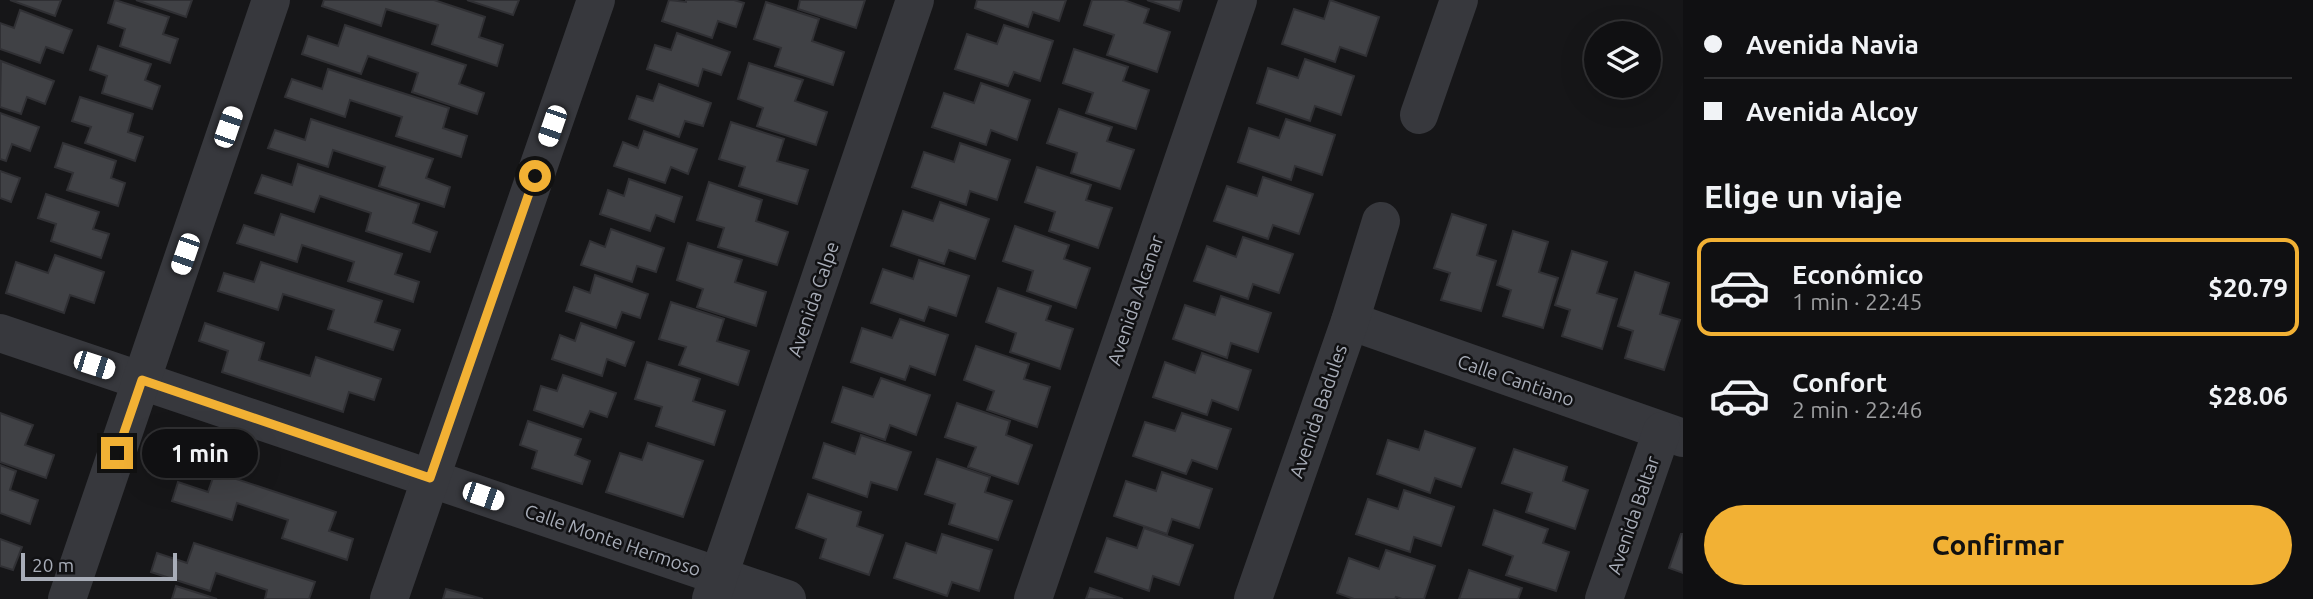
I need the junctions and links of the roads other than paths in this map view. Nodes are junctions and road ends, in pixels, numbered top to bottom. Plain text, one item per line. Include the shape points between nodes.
1 (271, 0) edge
2 (596, 0) edge
3 (915, 0) edge
4 (1238, 0) edge
5 (1459, 0) edge
6 (1419, 115) dead end
7 (1381, 221) dead end
8 (1350, 321) junction
9 (0, 333) edge
10 (142, 380) junction
11 (1672, 435) edge
12 (430, 478) junction
13 (715, 587) edge
14 (67, 599) edge
15 (389, 599) edge
16 (788, 599) edge
17 (1032, 599) edge
18 (1252, 599) edge
19 (1604, 599) edge

1 - 10 street
2 - 12 street
3 - 13 street, Avenida Calpe
4 - 17 street, Avenida Alcanar
5 - 6 street
7 - 8 street, Avenida Badules
8 - 11 street, Calle Cantiano
8 - 18 street, Avenida Badules
9 - 10 street, Calle Monte Hermoso
10 - 12 street, Calle Monte Hermoso
10 - 14 street
11 - 19 street, Avenida Baltar
12 - 13 street, Calle Monte Hermoso
12 - 15 street
13 - 16 street, Calle Monte Hermoso

